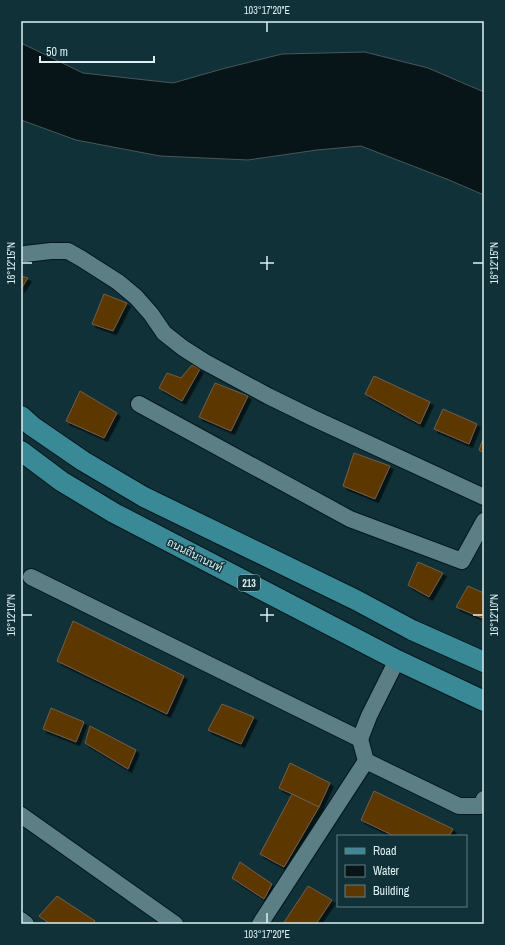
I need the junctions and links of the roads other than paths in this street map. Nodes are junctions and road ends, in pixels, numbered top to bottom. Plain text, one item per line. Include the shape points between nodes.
1 (25, 254) dead end
2 (139, 404) dead end
3 (21, 416) edge
4 (21, 451) edge
5 (484, 497) edge
6 (484, 521) edge
7 (30, 577) dead end
8 (412, 630) junction
9 (397, 660) junction
10 (484, 662) edge
11 (484, 701) edge
12 (360, 739) junction
13 (366, 761) junction
14 (483, 804) edge
15 (21, 815) edge
16 (21, 920) edge
17 (26, 924) edge
18 (175, 924) edge
19 (260, 924) edge

1 - 5 street via 68,251 112,278 136,297 164,333 205,362 313,418
2 - 6 street via 350,519 462,561
3 - 8 main road via 83,461 144,497
4 - 9 main road, ถนนถีนานนท์ / 213 via 61,481 114,513
7 - 12 street
8 - 9 main road
8 - 10 main road
9 - 11 main road, ถนนถีนานนท์ / 213
9 - 12 street
12 - 13 street
13 - 14 street via 459,806
13 - 19 street
15 - 18 street
16 - 17 street

